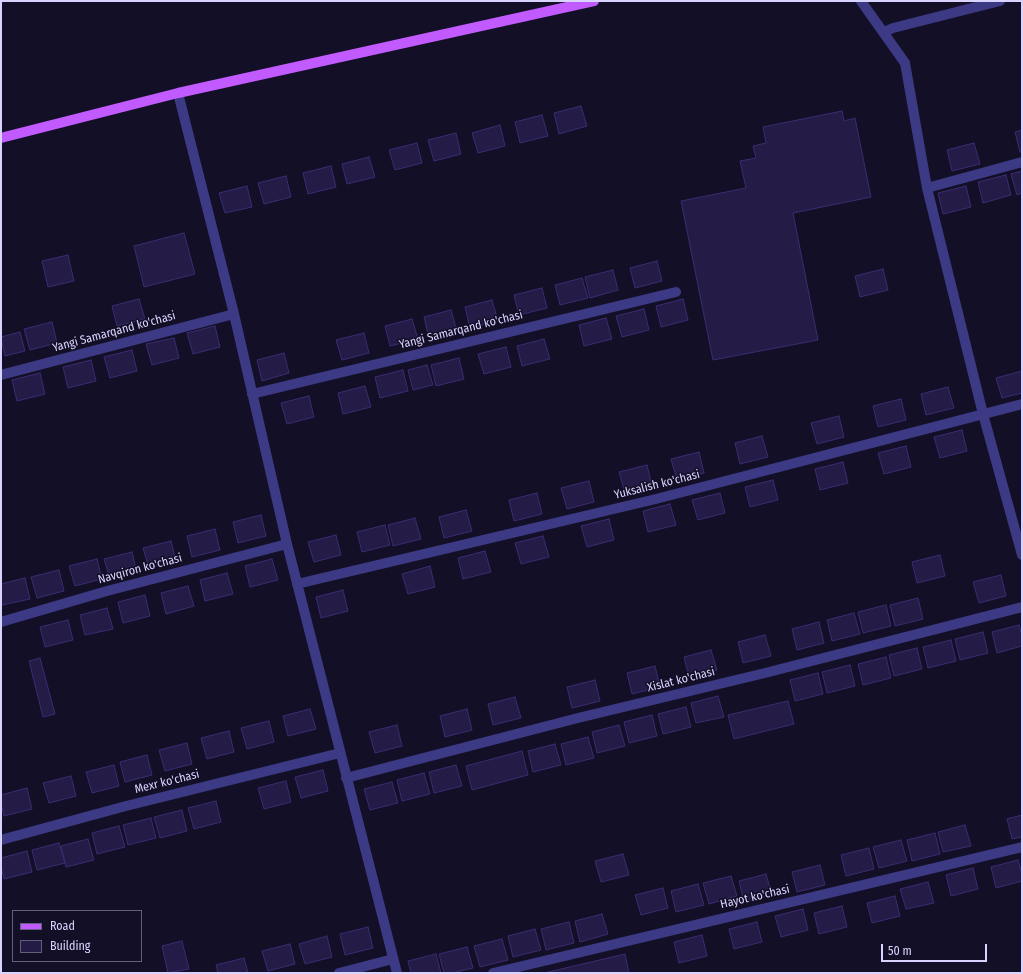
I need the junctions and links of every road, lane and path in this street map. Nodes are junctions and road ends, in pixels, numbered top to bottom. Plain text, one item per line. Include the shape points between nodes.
1 (594, 1) edge
2 (861, 1) edge
3 (1000, 1) edge
4 (884, 32) junction
5 (178, 93) junction
6 (1, 138) edge
7 (1022, 162) edge
8 (927, 188) junction
9 (676, 292) dead end
10 (234, 314) junction
11 (1, 375) edge
12 (252, 394) junction
13 (1022, 404) edge
14 (983, 414) junction
15 (286, 544) junction
16 (1022, 555) edge
17 (297, 584) junction
18 (1022, 607) edge
19 (1, 622) edge
20 (340, 753) junction
21 (346, 778) junction
22 (1, 840) edge
23 (1022, 847) edge
24 (393, 959) junction
25 (339, 973) edge
26 (397, 973) edge
27 (493, 973) edge

1 - 5 main road
2 - 4 street
3 - 4 street
4 - 8 street via 906,63
5 - 6 main road
5 - 10 street
7 - 8 street
8 - 14 street
9 - 12 street, Yangi Samarqand ko'chasi
10 - 11 street, Yangi Samarqand ko'chasi
10 - 12 street
12 - 15 street
13 - 14 street, Yuksalish ko'chasi
14 - 16 street
14 - 17 street, Yuksalish ko'chasi via 656,499
15 - 17 street
15 - 19 street, Navqiron ko'chasi
17 - 20 street
18 - 21 street, Xislat ko'chasi
20 - 21 street
20 - 22 street, Mexr ko'chasi
21 - 24 street
23 - 27 street, Hayot ko'chasi
24 - 25 street
24 - 26 street

